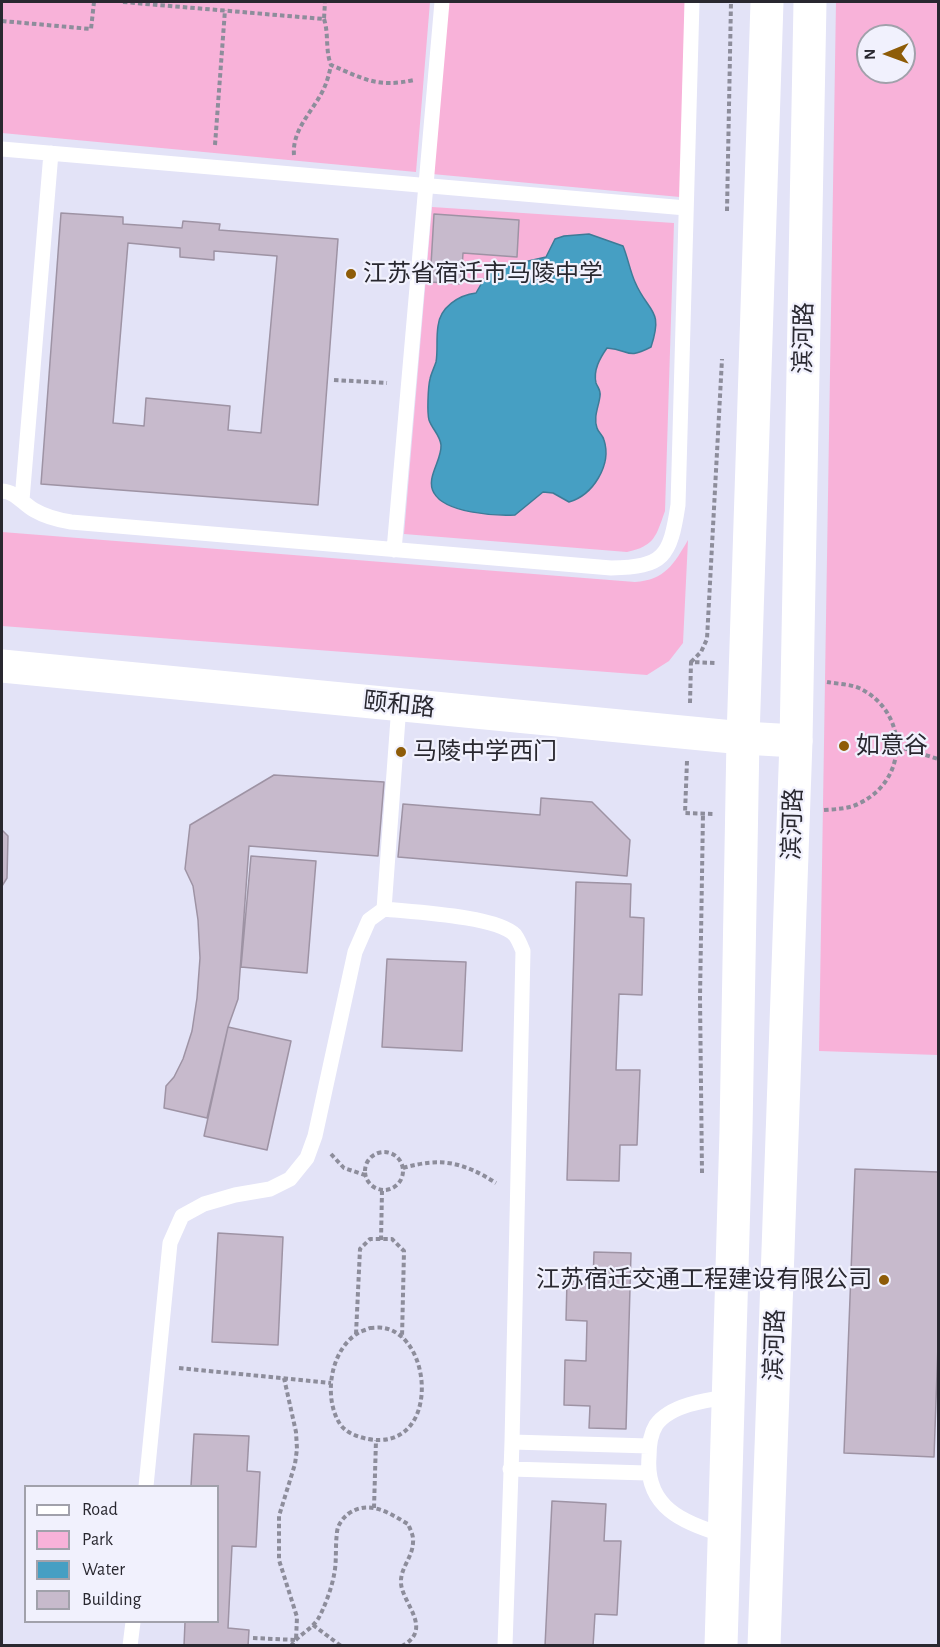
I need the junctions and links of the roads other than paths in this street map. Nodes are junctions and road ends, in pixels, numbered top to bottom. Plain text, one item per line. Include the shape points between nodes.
1 (441, 2) edge
2 (692, 2) edge
3 (767, 2) edge
4 (810, 2) edge
5 (2, 149) edge
6 (51, 153) junction
7 (425, 186) junction
8 (686, 208) junction
9 (2, 491) edge
10 (22, 500) junction
11 (394, 550) junction
12 (2, 666) edge
13 (399, 705) junction
14 (743, 738) junction
15 (796, 741) junction
16 (384, 909) junction
17 (728, 1397) junction
18 (512, 1442) junction
19 (649, 1446) junction
20 (510, 1469) junction
21 (647, 1473) junction
22 (146, 1485) edge
23 (724, 1535) junction
24 (133, 1623) edge
25 (130, 1646) edge
26 (505, 1646) edge
27 (721, 1646) edge
28 (764, 1646) edge

1 - 7 lane
2 - 8 lane
3 - 14 main road, 滨河路
4 - 15 main road, 滨河路
5 - 6 lane
6 - 7 lane
6 - 10 lane
7 - 8 lane
7 - 11 lane
8 - 11 lane via 678,506 676,524 661,558 647,566 611,568
9 - 10 lane
10 - 11 lane via 50,518 71,522
12 - 13 main road, 颐和路
13 - 14 main road, 颐和路
13 - 16 lane
14 - 15 main road, 颐和路
14 - 17 main road, 滨河路
15 - 28 main road, 滨河路
16 - 18 lane via 500,926 514,935 523,951
16 - 22 lane via 369,920 355,952 307,1158 290,1179 270,1189 204,1204 182,1215 170,1243
17 - 19 lane via 673,1411 656,1425
17 - 23 main road, 滨河路
18 - 19 lane
18 - 20 lane
19 - 21 lane
20 - 21 lane
20 - 26 lane
21 - 23 lane via 662,1504 696,1527
23 - 27 main road, 滨河路
24 - 25 lane

